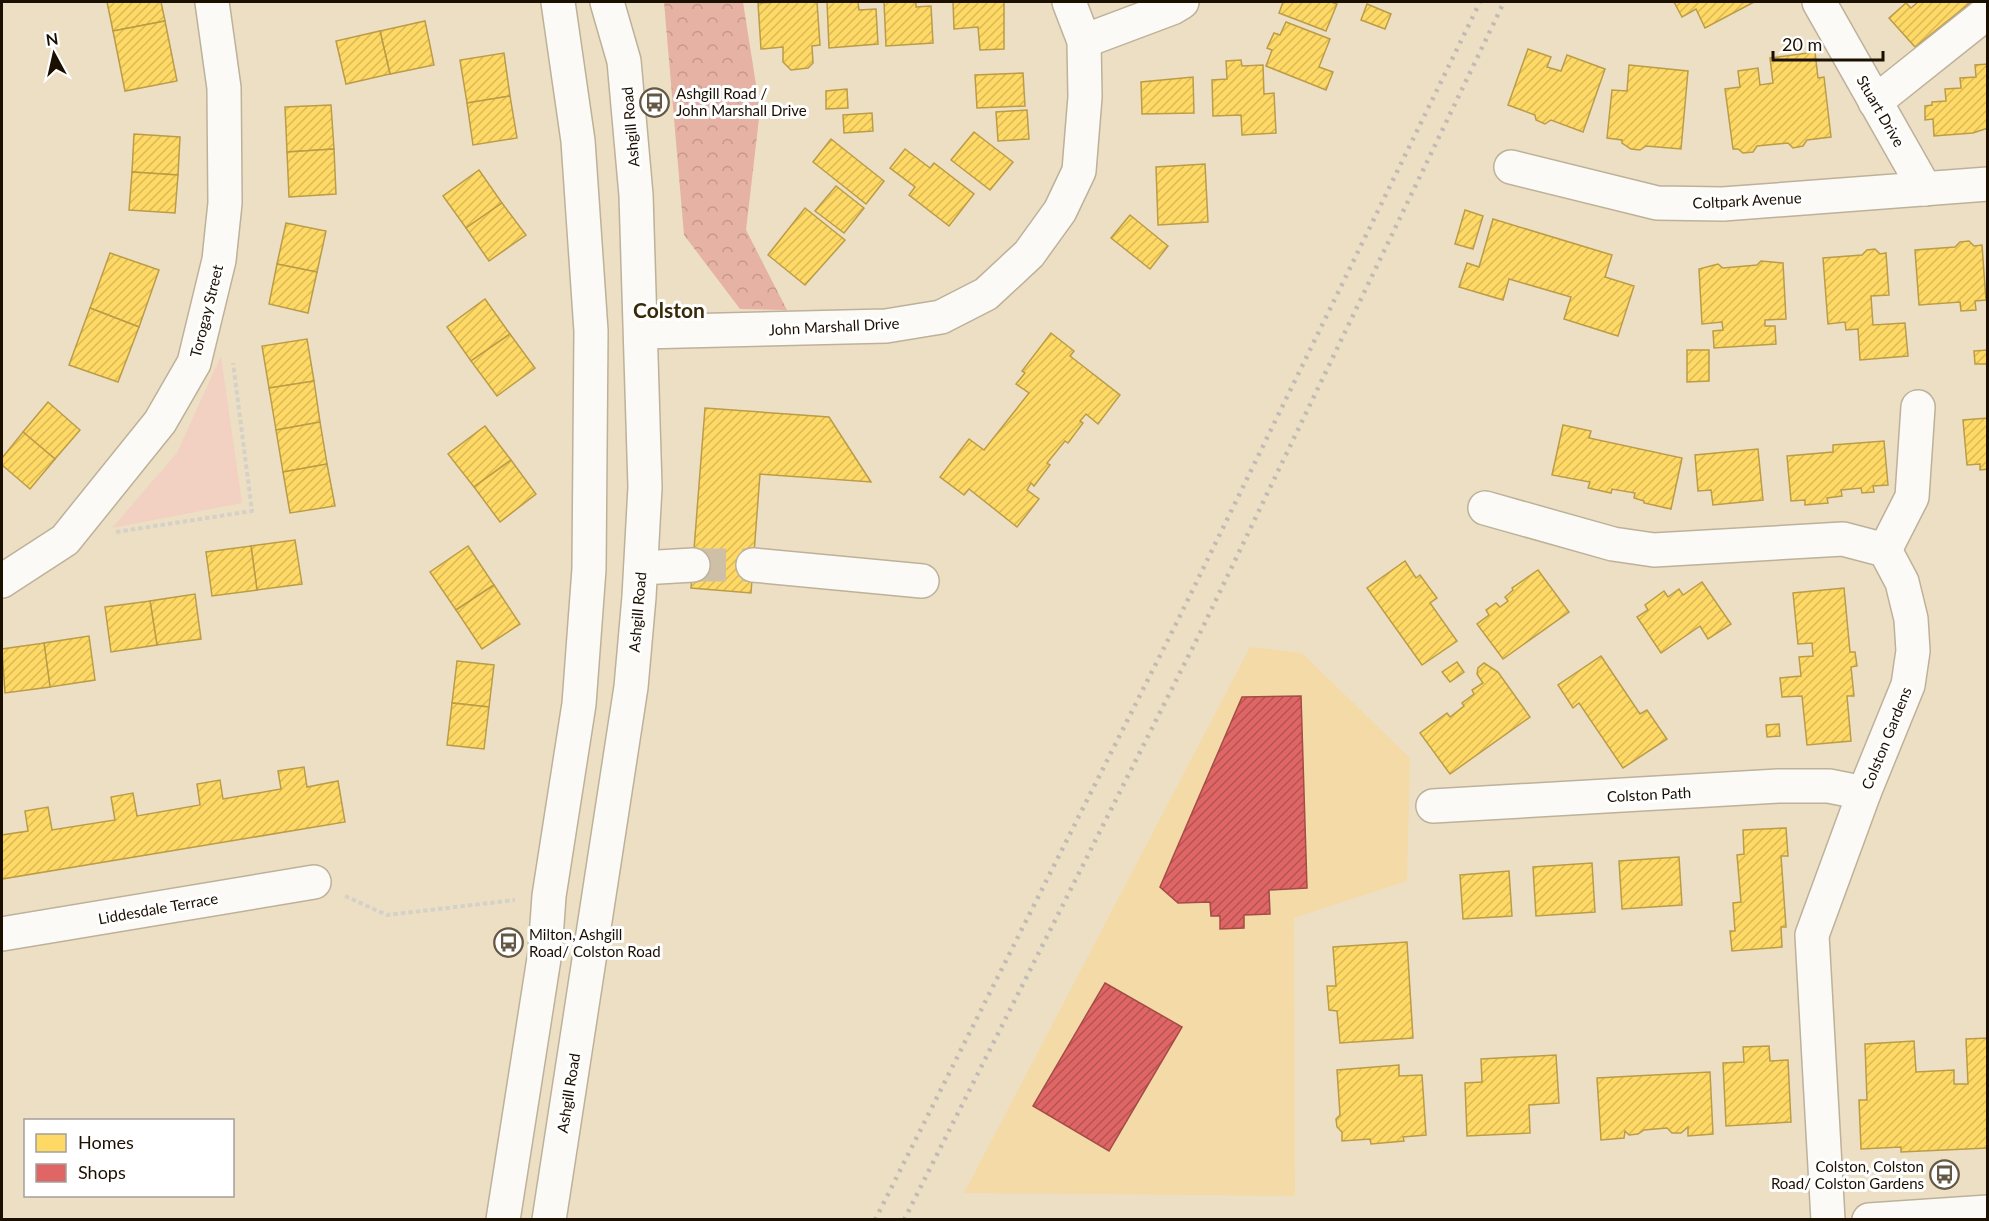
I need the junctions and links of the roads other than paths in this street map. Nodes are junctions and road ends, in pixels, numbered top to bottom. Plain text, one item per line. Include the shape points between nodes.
1 (558, 2) edge
2 (607, 2) edge
3 (1069, 2) edge
4 (1182, 2) edge
5 (1819, 2) edge
6 (221, 3) edge
7 (1988, 12) edge
8 (1084, 41) junction
9 (1875, 102) junction
10 (1511, 167) dead end
11 (1988, 184) edge
12 (1925, 189) junction
13 (642, 332) junction
14 (1918, 407) dead end
15 (1485, 508) dead end
16 (1885, 550) junction
17 (693, 565) tunnel mouth
18 (753, 565) tunnel mouth
19 (641, 568) junction
20 (2, 581) edge
21 (922, 581) dead end
22 (1864, 793) junction
23 (1433, 806) dead end
24 (314, 882) road end
25 (2, 934) edge
26 (1988, 1212) edge
27 (503, 1220) edge
28 (549, 1220) edge
29 (1828, 1220) edge
30 (1869, 1220) edge

1 - 27 street via 578,141 591,331 589,569 580,693
2 - 13 street, Ashgill Road via 624,61 636,195
3 - 8 street, John Marshall Drive
4 - 8 street
5 - 9 street, Stuart Drive
6 - 20 street, Torogay Street via 225,203 219,260 194,363 160,422 65,540
7 - 9 street
8 - 13 street, John Marshall Drive via 1079,171 1060,211 1029,254 986,294 941,317 886,326
9 - 12 street, Stuart Drive
10 - 12 street, Coltpark Avenue via 1657,203 1723,204
11 - 12 street, Coltpark Avenue
13 - 19 street, Ashgill Road via 645,487
14 - 16 street via 1912,497
15 - 16 street via 1614,544 1654,550 1843,539
16 - 22 street, Colston Gardens via 1902,582 1911,619 1913,651 1908,685
17 - 19 street
18 - 21 street
19 - 28 street, Ashgill Road via 631,687
22 - 23 street, Colston Path via 1829,786 1778,786
22 - 29 street, Colston Gardens via 1812,935
24 - 25 street, Liddesdale Terrace
26 - 30 street

